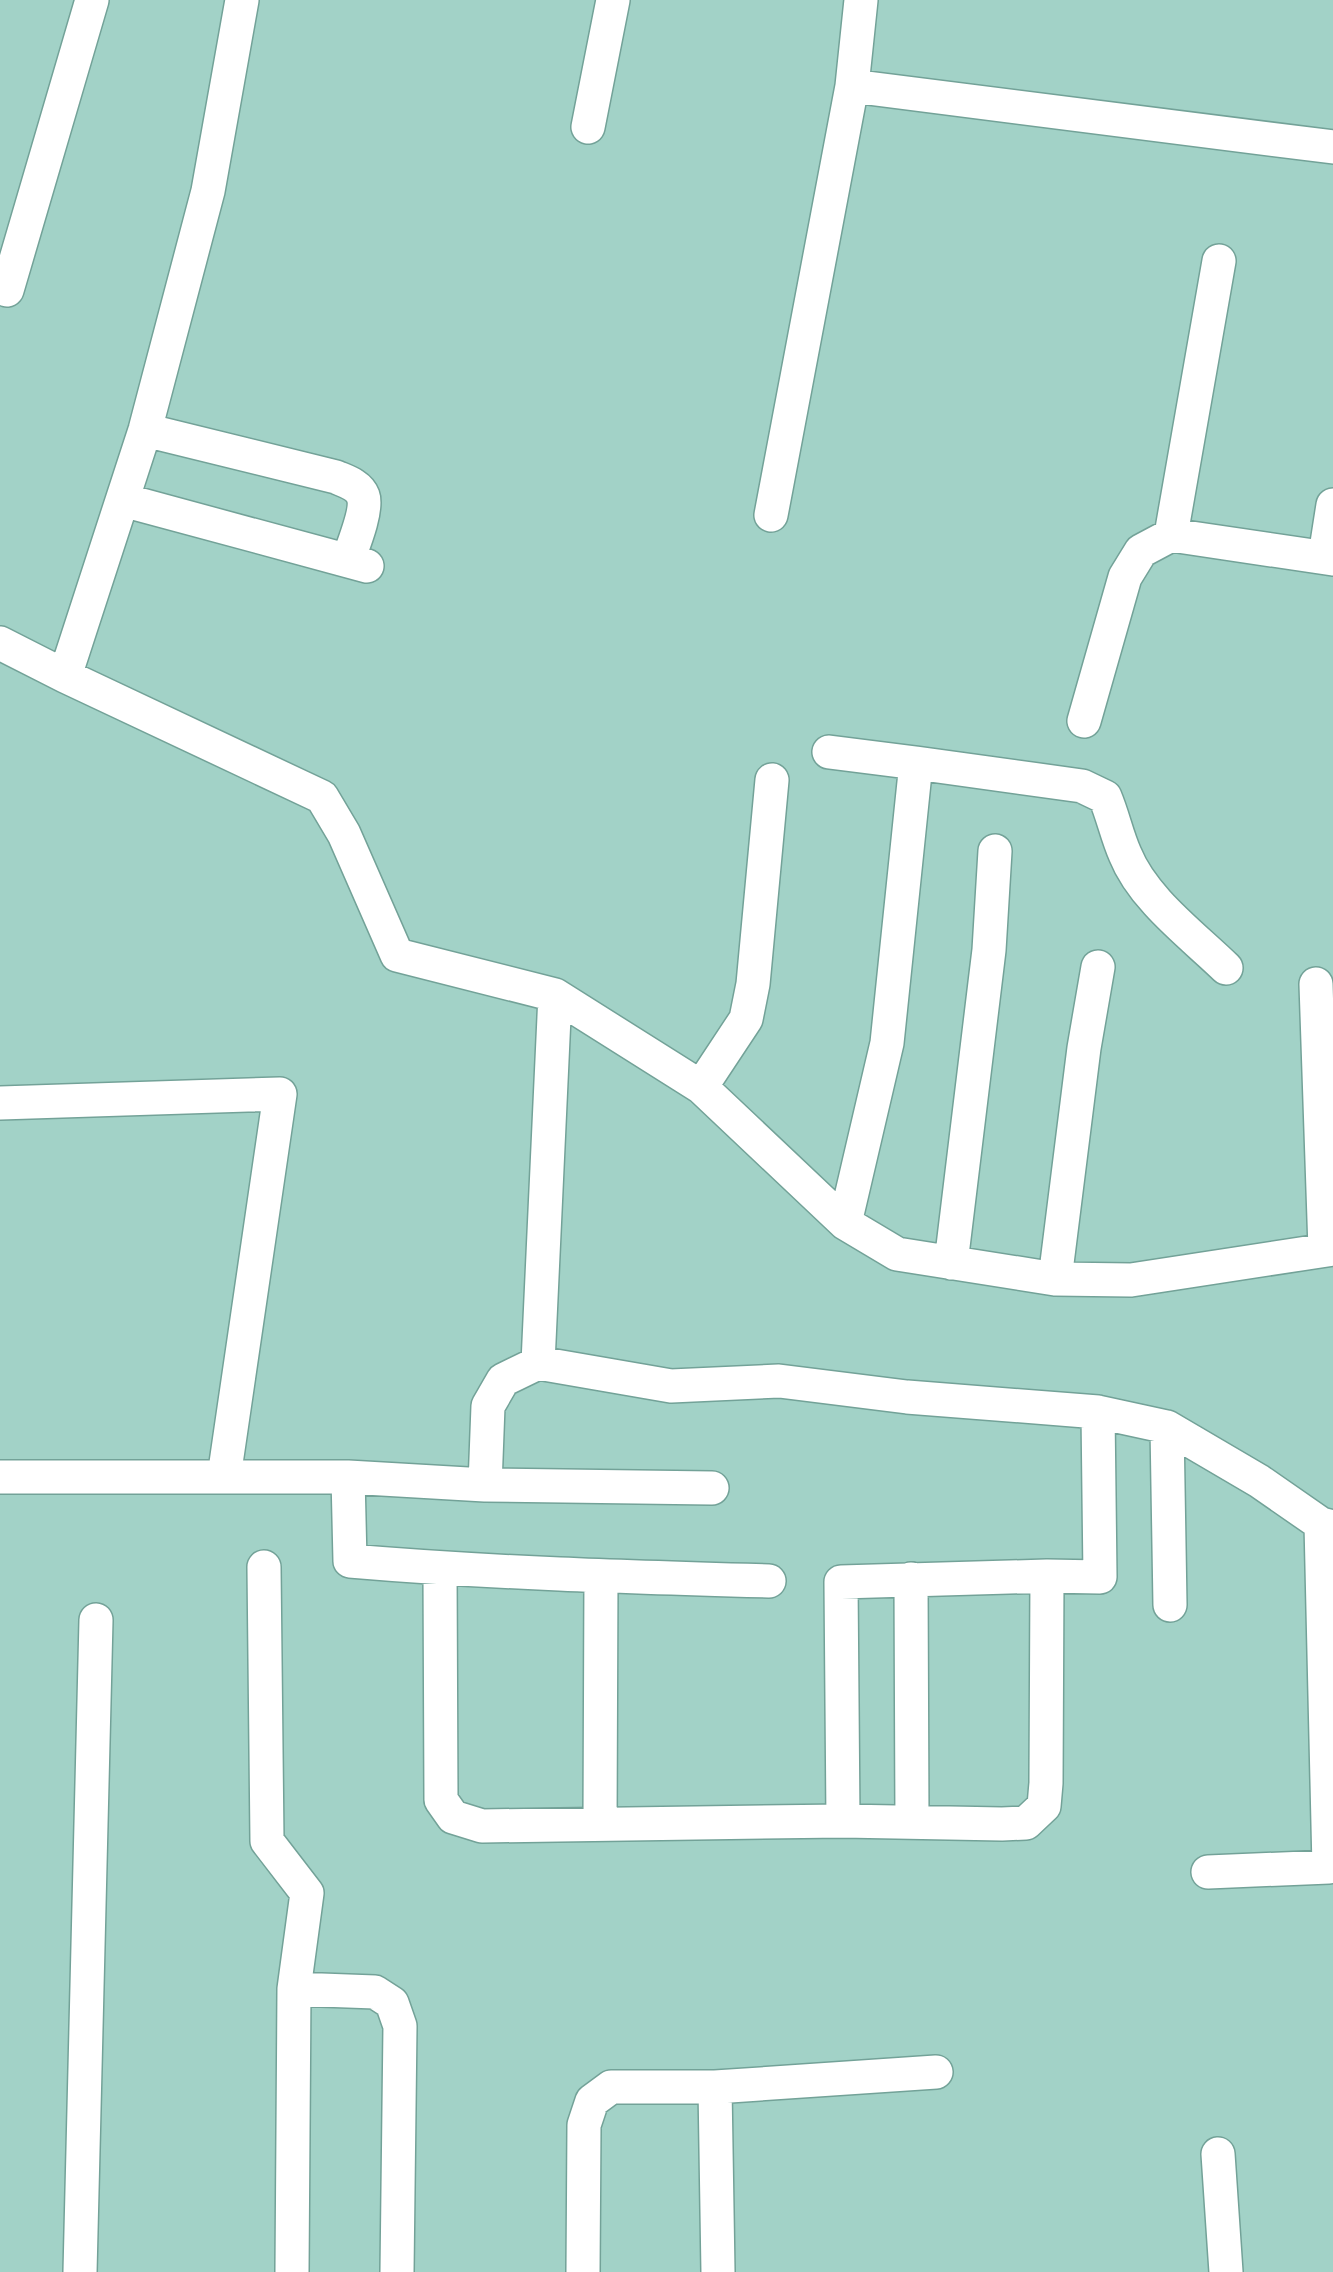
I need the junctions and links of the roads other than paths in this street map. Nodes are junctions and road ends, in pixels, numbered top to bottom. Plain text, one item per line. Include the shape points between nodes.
1 (92, 0) edge
2 (242, 0) edge
3 (613, 0) edge
4 (861, 0) edge
5 (852, 86) junction
6 (588, 127) dead end
7 (1333, 147) edge
8 (1219, 261) dead end
9 (7, 290) dead end
10 (145, 430) junction
11 (123, 500) junction
12 (1333, 505) edge
13 (771, 515) dead end
14 (1171, 535) junction
15 (1329, 558) edge
16 (0, 643) edge
17 (65, 676) junction
18 (1084, 721) dead end
19 (829, 753) dead end
20 (916, 763) junction
21 (772, 780) dead end
22 (995, 851) dead end
23 (1098, 967) dead end
24 (1226, 968) dead end
25 (1316, 984) dead end
26 (555, 995) junction
27 (701, 1087) junction
28 (0, 1103) edge
29 (845, 1223) junction
30 (1329, 1249) edge
31 (951, 1263) junction
32 (1055, 1279) junction
33 (538, 1363) junction
34 (1098, 1412) junction
35 (1167, 1427) junction
36 (0, 1477) edge
37 (224, 1477) junction
38 (348, 1477) junction
39 (485, 1485) junction
40 (712, 1488) dead end
41 (1327, 1526) edge
42 (264, 1567) dead end
43 (440, 1569) junction
44 (601, 1576) junction
45 (1047, 1576) junction
46 (911, 1579) junction
47 (769, 1581) dead end
48 (1170, 1605) dead end
49 (96, 1620) dead end
50 (843, 1821) junction
51 (912, 1822) junction
52 (600, 1824) junction
53 (1208, 1872) dead end
54 (294, 1989) junction
55 (936, 2072) dead end
56 (715, 2087) junction
57 (1218, 2154) dead end
58 (80, 2272) edge
59 (292, 2272) edge
60 (397, 2272) edge
61 (583, 2272) edge
62 (718, 2272) edge
63 (1226, 2272) edge

1 - 9 street
2 - 10 street via 208,191
3 - 6 street
4 - 5 street
5 - 7 street
5 - 13 street
8 - 14 street
10 - 11 street
10 - 11 street via 336,477 356,486 363,496 359,563
11 - 17 street
12 - 15 street
14 - 15 street
14 - 18 street via 1141,552 1125,577
16 - 17 street
17 - 26 street via 322,797 344,834 397,955
19 - 20 street
20 - 24 street via 1083,786 1105,797 1125,855 1139,880
20 - 29 street via 888,1043
21 - 27 street via 753,984 746,1019
22 - 31 street via 989,950
23 - 32 street
25 - 30 street
26 - 27 street
26 - 33 street
27 - 29 street
28 - 37 street via 280,1094
29 - 31 street via 897,1254
30 - 32 street via 1131,1280
31 - 32 street
33 - 34 street via 671,1386 779,1381 907,1397
33 - 39 street via 504,1380 488,1406
34 - 35 street
34 - 45 street via 1100,1577
35 - 41 street
35 - 48 street
36 - 37 street
37 - 38 street
38 - 39 street
38 - 43 street via 350,1561
39 - 40 street
41 - 53 street via 1329,1867
42 - 54 street via 267,1841 307,1893
43 - 44 street
43 - 52 street via 441,1800 453,1817 482,1826
44 - 47 street
44 - 52 street
45 - 46 street
45 - 51 street via 1044,1806 1026,1823
46 - 50 street via 841,1582
46 - 51 street
49 - 58 street
50 - 51 street
50 - 52 street
54 - 59 street
54 - 60 street via 375,1992 392,2003 400,2026
55 - 56 street
56 - 61 street via 611,2087 592,2101 584,2125
56 - 62 street
57 - 63 street

